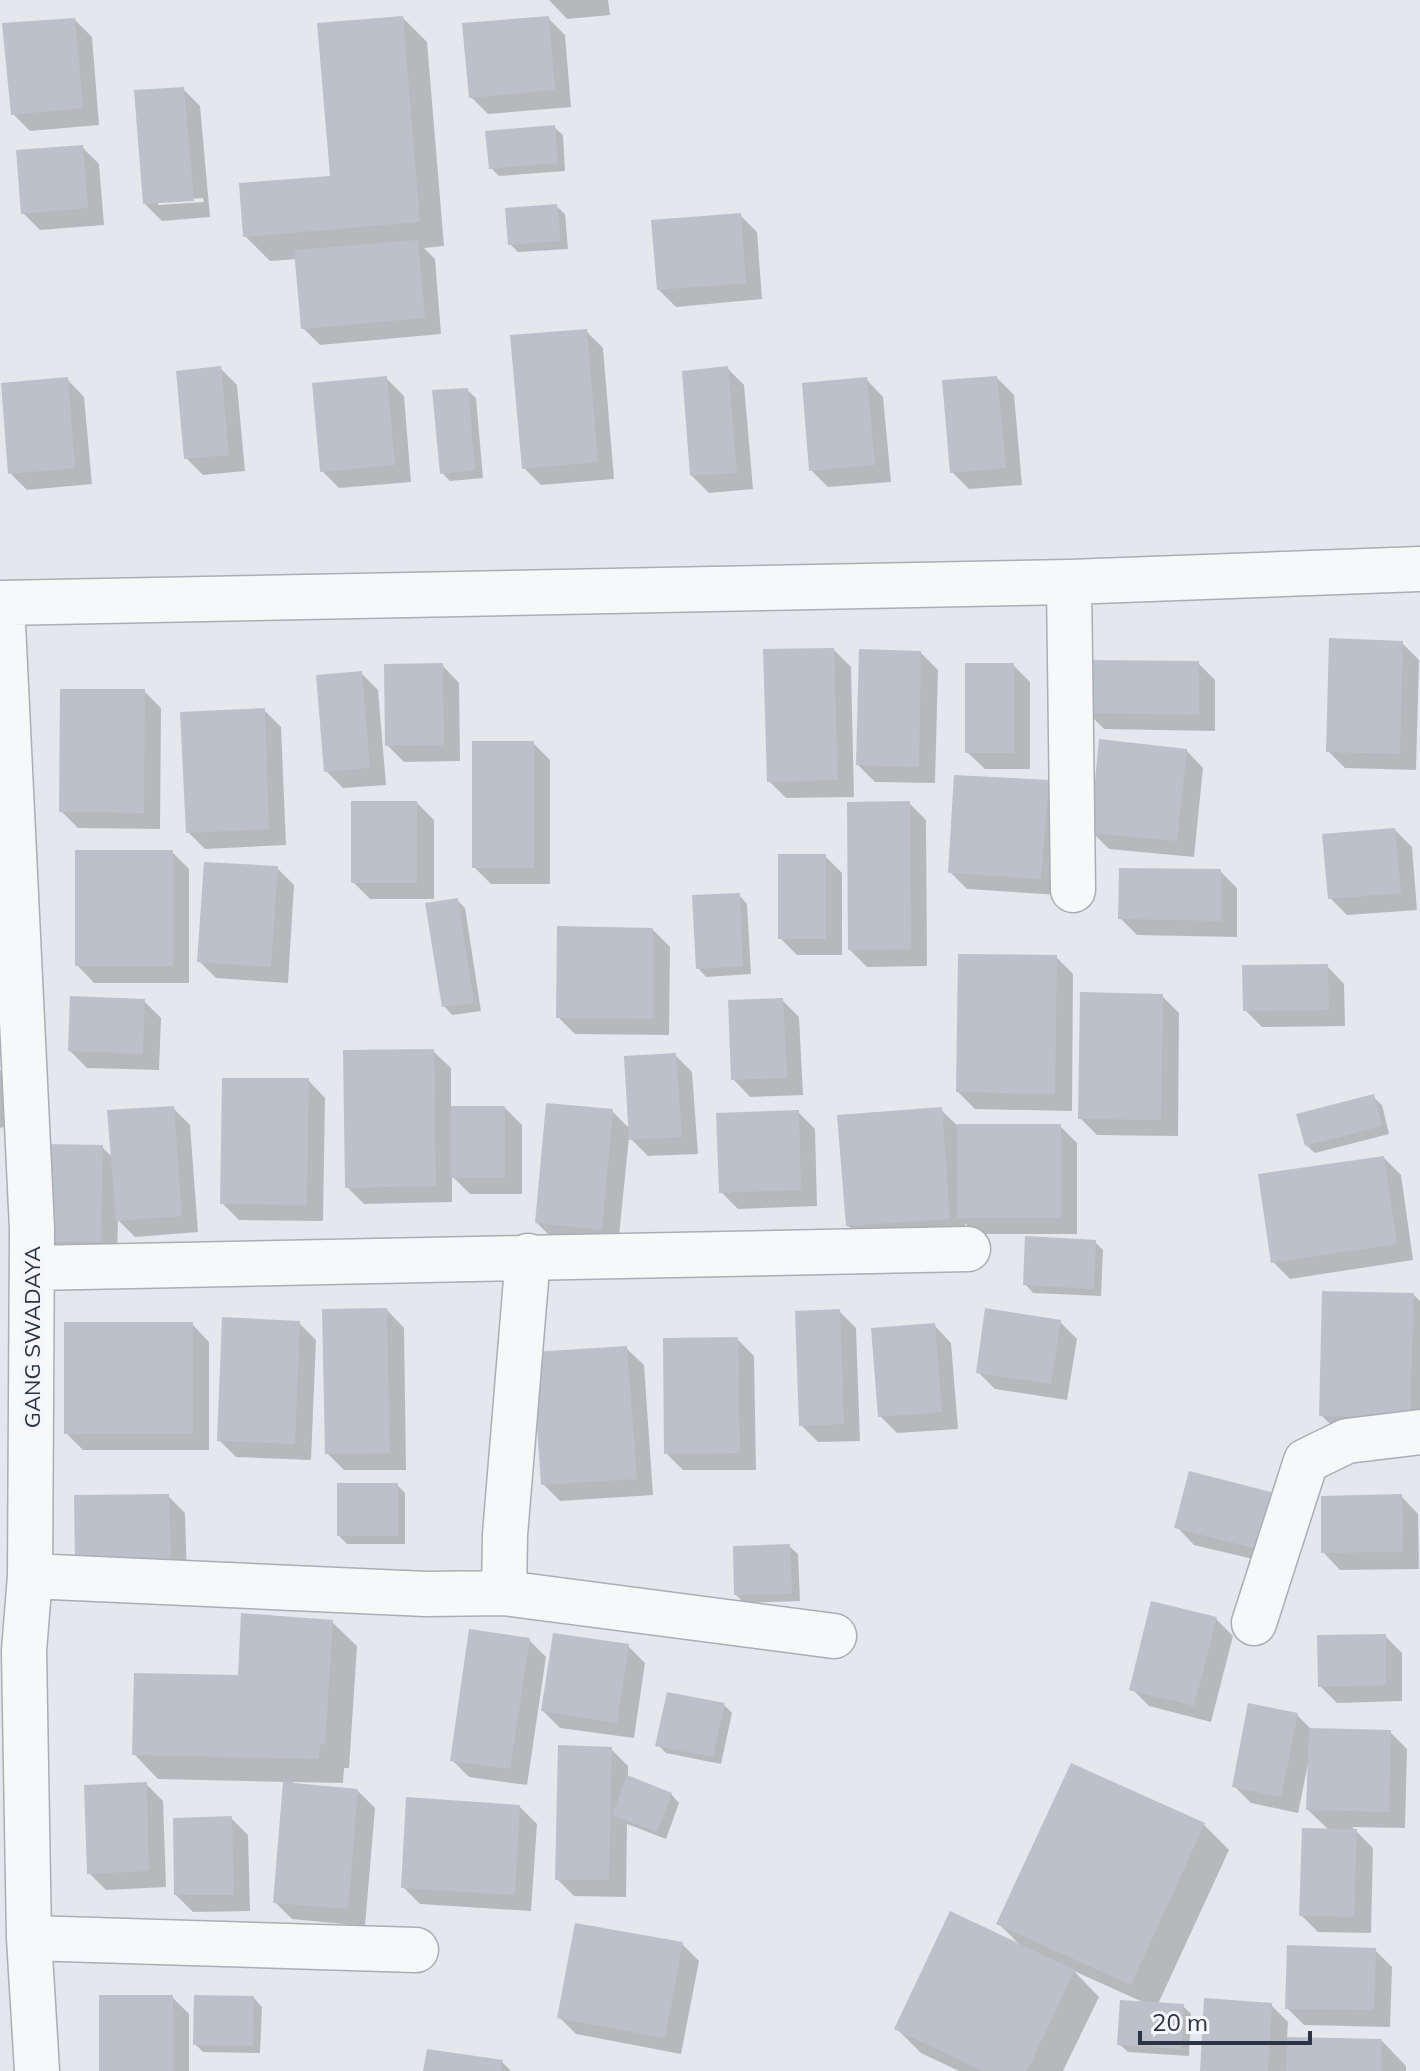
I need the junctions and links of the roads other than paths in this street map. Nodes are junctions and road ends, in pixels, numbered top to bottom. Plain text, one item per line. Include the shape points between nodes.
1 (1420, 569) edge
2 (1069, 582) junction
3 (1, 603) edge
4 (1073, 890) dead end
5 (22, 1243) edge
6 (968, 1249) dead end
7 (528, 1256) junction
8 (1420, 1432) edge
9 (30, 1576) junction
10 (504, 1593) junction
11 (1254, 1623) dead end
12 (834, 1636) dead end
13 (12, 1652) edge
14 (29, 1938) junction
15 (416, 1950) dead end
16 (37, 2071) edge

1 - 2 street
2 - 3 street
2 - 4 street
3 - 5 street, GANG SWADAYA
5 - 7 street
5 - 9 street, GANG SWADAYA
6 - 7 street
7 - 10 street
8 - 11 street via 1347,1441 1306,1461
9 - 10 street
9 - 13 street, GANG SWADAYA
10 - 12 street
13 - 14 street, GANG SWADAYA
14 - 15 street
14 - 16 street, GANG SWADAYA

